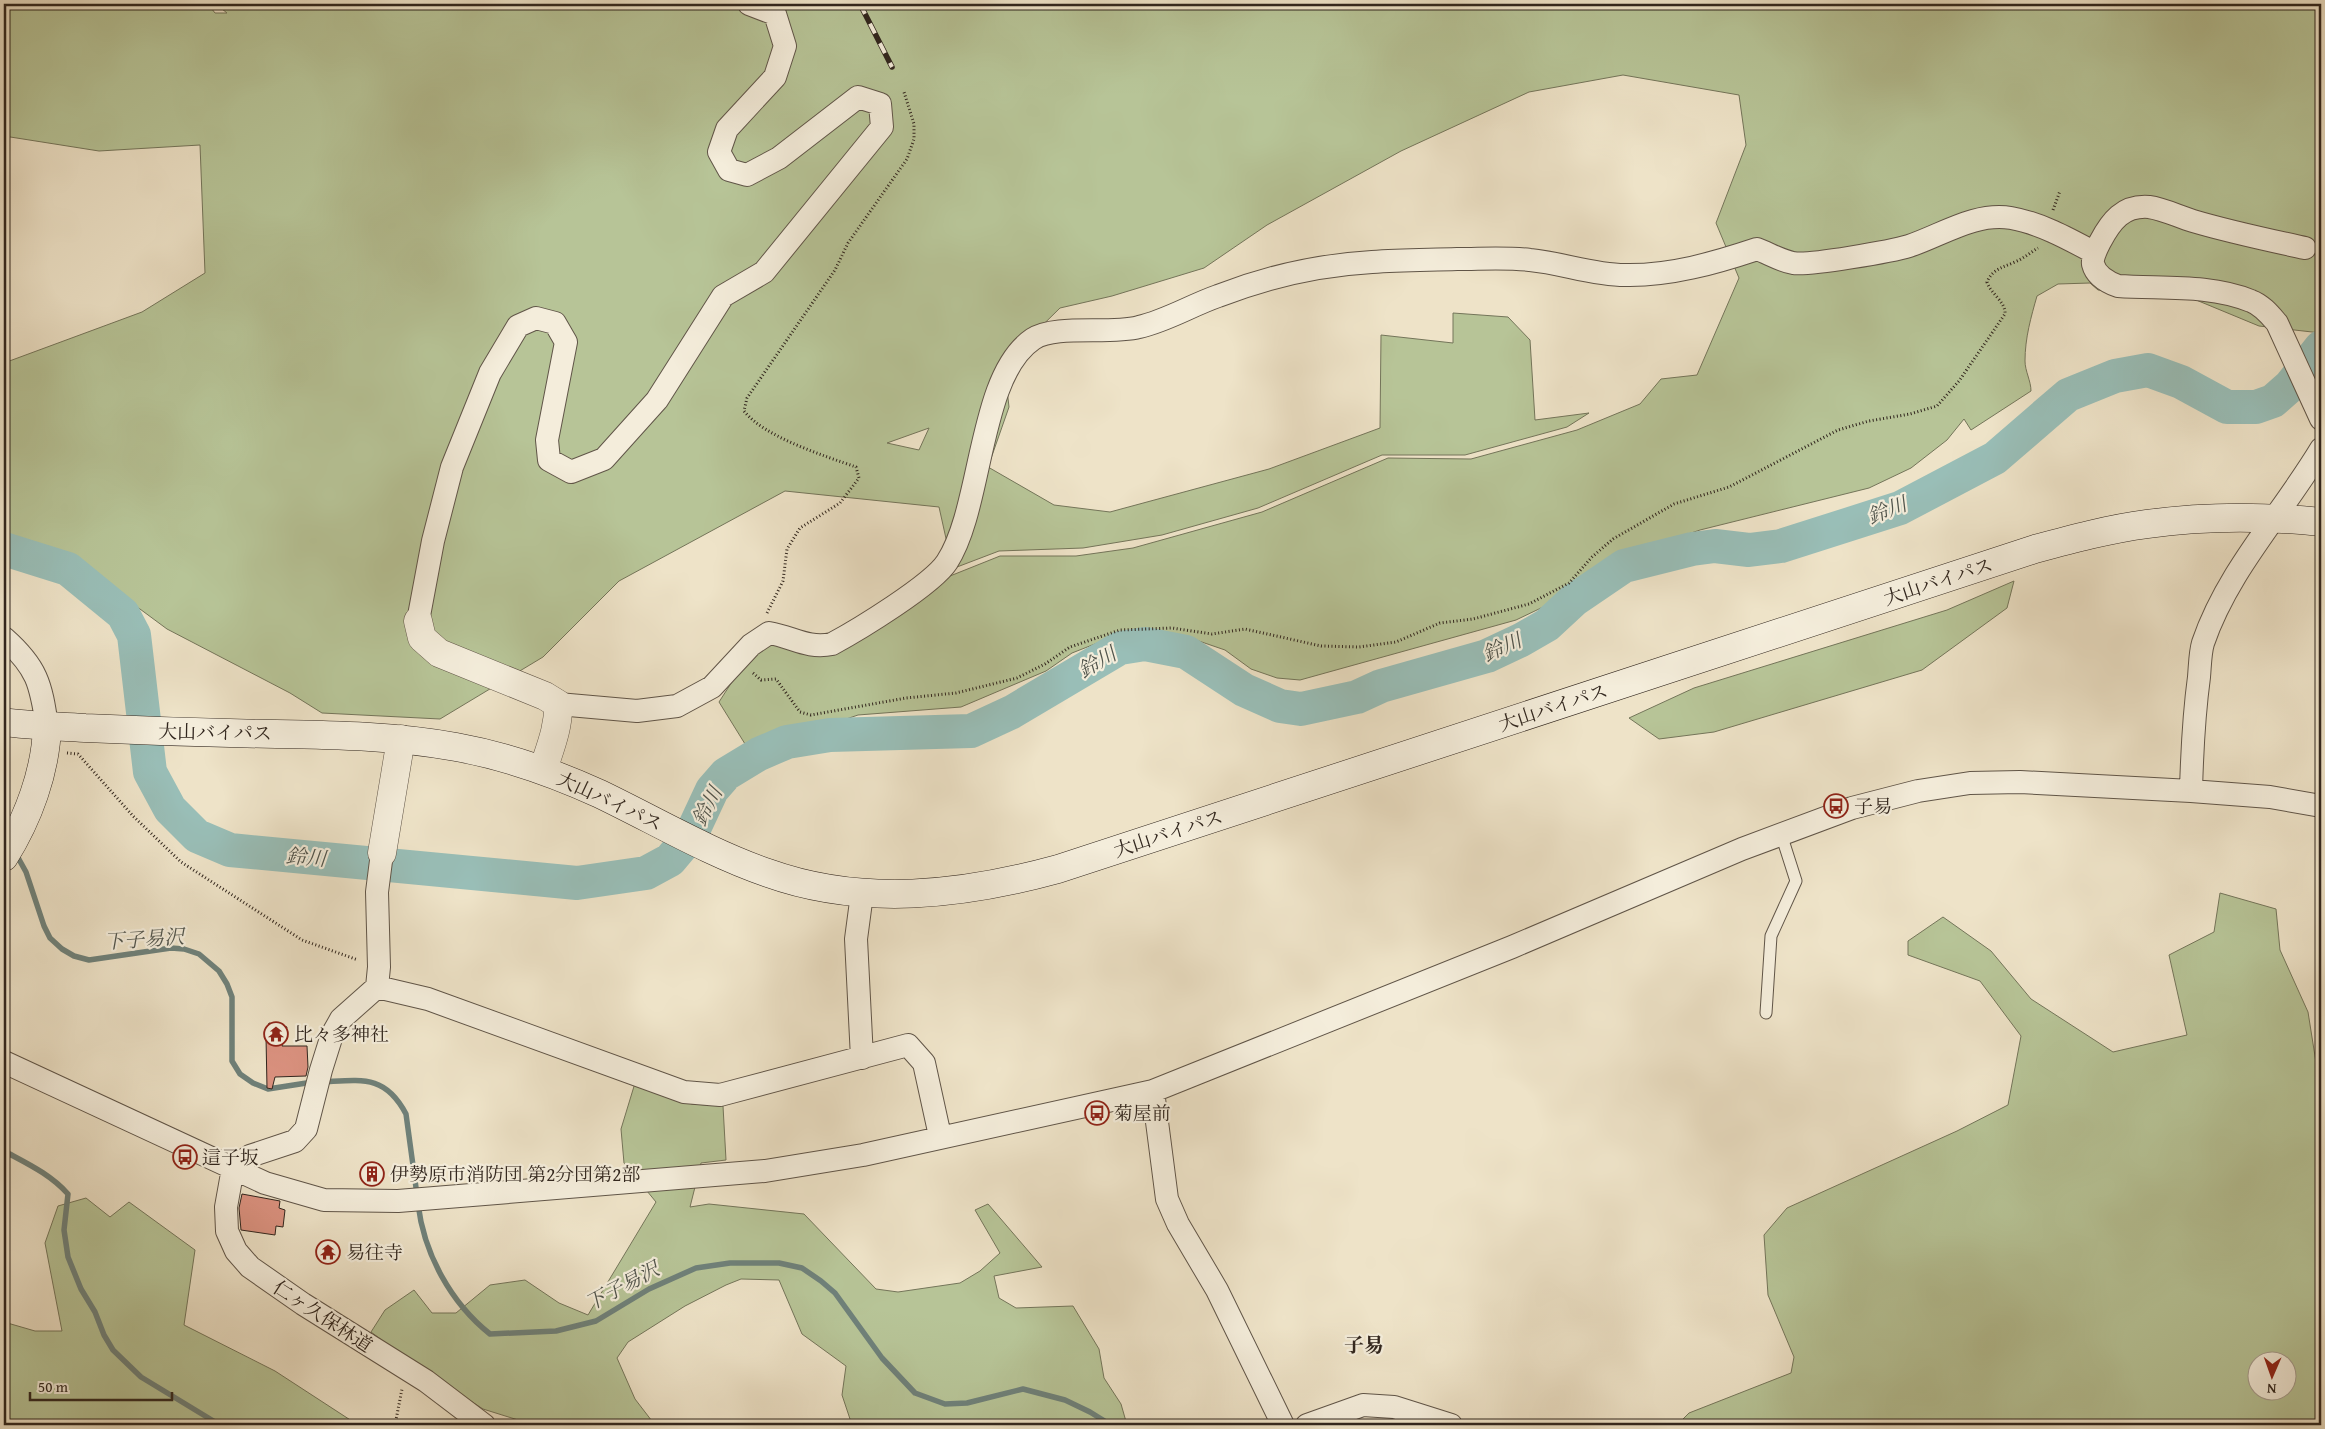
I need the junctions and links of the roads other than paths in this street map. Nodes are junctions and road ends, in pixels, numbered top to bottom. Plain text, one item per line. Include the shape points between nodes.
1 (748, 4) edge
2 (2305, 248) dead end
3 (2095, 253) junction
4 (2321, 419) edge
5 (2321, 448) edge
6 (2276, 518) junction
7 (2321, 522) edge
8 (418, 621) joint
9 (4, 638) edge
10 (558, 704) junction
11 (4, 722) edge
12 (47, 739) junction
13 (401, 739) junction
14 (543, 770) junction
15 (2191, 790) junction
16 (2321, 806) edge
17 (1781, 834) junction
18 (10, 848) edge
19 (382, 853) joint
20 (862, 894) junction
21 (378, 977) junction
22 (1766, 1013) dead end
23 (862, 1058) junction
24 (4, 1062) edge
25 (1154, 1091) junction
26 (940, 1136) junction
27 (233, 1168) junction
28 (484, 1425) edge
29 (1283, 1425) edge
30 (1307, 1425) edge
31 (1451, 1425) edge

1 - 8 street via 775,14 785,46 775,77 727,129 719,152 729,170 747,175 779,158 858,97 880,104 882,127 764,272 723,296 658,400 604,459 571,472 549,460 547,440 566,342 555,323 536,318 518,326 490,373 452,467 433,541
2 - 3 street via 2138,207 2117,215
3 - 4 street via 2093,263 2108,283 2203,290 2252,301 2267,311 2277,323
3 - 10 street via 2047,230 2010,218 1974,220 1907,247 1792,263 1757,249 1712,264 1654,274 1624,275 1529,259 1354,264 1275,277 1218,295 1140,327 1044,334 1022,349 1002,380 985,433 959,540 945,566 922,586 832,644 818,647 802,644 786,635 769,633 751,645 712,687 677,706 636,711
5 - 6 street
6 - 7 main road, 大山バイパス
6 - 15 street via 2220,602 2202,645
6 - 20 main road, 大山バイパス via 2192,519 2146,524 2035,549 1058,869 968,890
8 - 10 main road via 422,638 438,653
9 - 12 street via 35,674 42,691
10 - 14 main road via 559,715
11 - 12 main road, 大山バイパス
12 - 13 main road, 大山バイパス via 130,730
12 - 18 main road via 39,778
13 - 14 main road, 大山バイパス via 456,747
13 - 19 main road
14 - 20 main road, 大山バイパス via 769,874
15 - 16 street via 2270,797
15 - 17 street via 2020,782 1970,783 1918,791 1852,808
17 - 22 lane via 1796,881 1771,936
17 - 25 street via 1512,947
19 - 21 street via 377,892
20 - 23 street via 856,939
21 - 23 street via 428,999 684,1092 720,1095
21 - 27 street via 341,1019 332,1035 306,1128 295,1141 250,1156
23 - 26 street via 908,1045 924,1063
24 - 27 street
25 - 26 street
25 - 29 street via 1168,1199
26 - 27 street via 863,1155 765,1171 398,1201 324,1200 285,1190
27 - 28 street, 仁ヶ久保林道 via 226,1207 227,1231 236,1250 250,1267 302,1304 426,1381
30 - 31 street via 1363,1405 1394,1408

